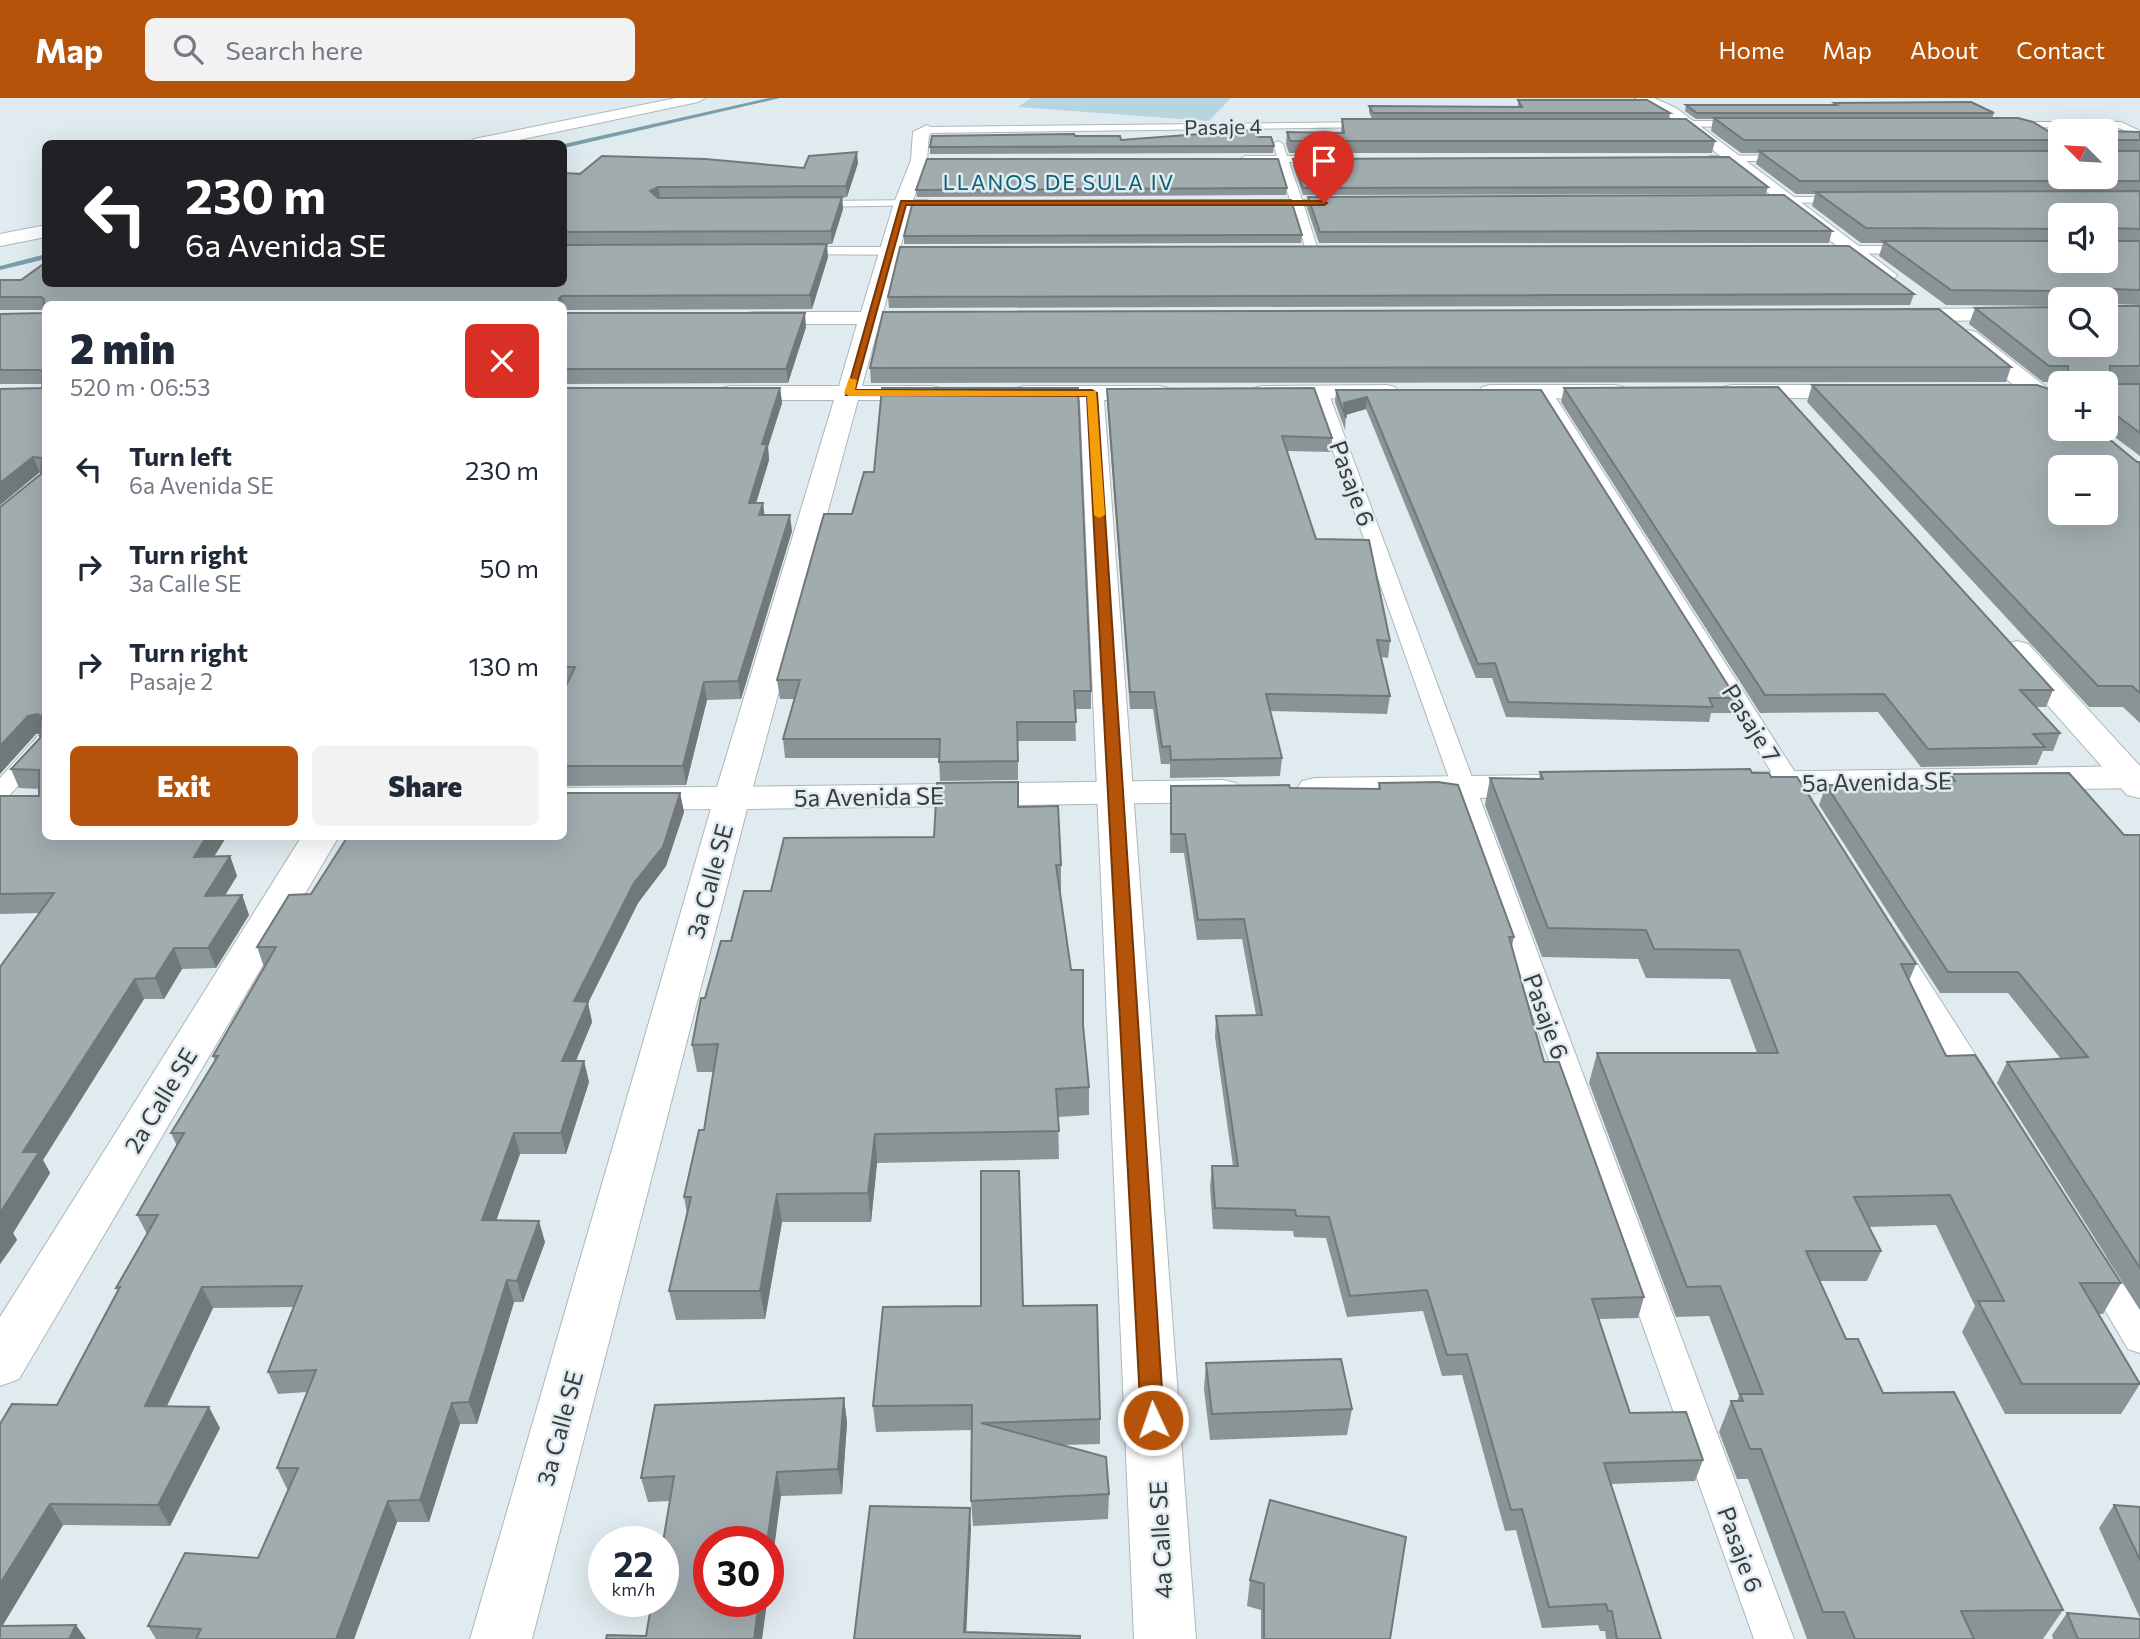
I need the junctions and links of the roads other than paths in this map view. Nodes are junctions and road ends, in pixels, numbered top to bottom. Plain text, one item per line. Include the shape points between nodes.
1 (698, 98) edge
2 (1642, 98) edge
3 (1647, 124) edge
4 (1688, 124) junction
5 (1758, 124) edge
6 (1271, 125) junction
7 (1391, 125) edge
8 (1995, 125) edge
9 (927, 130) joint
10 (2140, 135) edge
11 (493, 140) edge
12 (1801, 158) edge
13 (1227, 159) edge
14 (1282, 159) junction
15 (1337, 159) edge
16 (1692, 159) edge
17 (1733, 159) junction
18 (1746, 200) edge
19 (1786, 200) junction
20 (1854, 200) edge
21 (903, 203) junction
22 (944, 203) edge
23 (1242, 203) edge
24 (1296, 203) junction
25 (1351, 203) edge
26 (795, 204) edge
27 (42, 231) edge
28 (0, 240) edge
29 (1325, 250) edge
30 (1824, 250) edge
31 (1852, 250) junction
32 (1921, 250) edge
33 (781, 251) edge
34 (890, 251) junction
35 (930, 251) edge
36 (1941, 314) junction
37 (2048, 314) edge
38 (1871, 315) edge
39 (954, 317) edge
40 (731, 318) edge
41 (870, 318) junction
42 (1404, 392) edge
43 (1474, 392) edge
44 (1544, 392) junction
45 (1641, 392) edge
46 (1711, 392) edge
47 (1781, 392) junction
48 (1888, 392) edge
49 (1996, 392) edge
50 (2048, 392) edge
51 (712, 393) edge
52 (849, 393) junction
53 (957, 393) edge
54 (998, 393) edge
55 (1092, 393) junction
56 (1186, 393) edge
57 (1240, 393) edge
58 (1321, 393) junction
59 (1809, 422) edge
60 (2002, 635) edge
61 (42, 745) edge
62 (2137, 780) edge
63 (1789, 782) junction
64 (1721, 783) edge
65 (1572, 786) edge
66 (1464, 787) junction
67 (0, 792) edge
68 (1115, 792) junction
69 (732, 798) junction
70 (567, 799) edge
71 (1812, 818) edge
72 (319, 840) edge
73 (1879, 924) edge
74 (1991, 1102) edge
75 (2080, 1244) edge
76 (2140, 1339) edge
77 (0, 1363) edge
78 (501, 1639) edge
79 (1166, 1639) edge
80 (1774, 1639) edge

1 - 11 street
2 - 4 street
3 - 4 lane
4 - 5 lane
4 - 17 street
6 - 7 lane, Pasaje 4
6 - 9 lane, Pasaje 4
6 - 14 lane
8 - 10 lane via 2121,125
9 - 21 street, 3a Calle SE via 921,132 926,160
12 - 17 lane
13 - 14 lane
14 - 15 lane
14 - 24 lane
16 - 17 lane
17 - 19 street
18 - 19 lane
19 - 20 lane
19 - 31 street
21 - 22 lane
21 - 26 lane
21 - 34 street, 3a Calle SE
23 - 24 lane
24 - 25 lane
24 - 29 lane via 1305,250
27 - 28 street
30 - 31 lane
31 - 32 lane
31 - 36 street
33 - 34 lane
34 - 35 lane
34 - 41 street, 3a Calle SE
36 - 37 street
36 - 38 street
36 - 50 street
39 - 41 street
40 - 41 street
41 - 52 street, 3a Calle SE
42 - 58 street
43 - 44 street
44 - 45 street
44 - 63 lane, Pasaje 7
46 - 47 street
47 - 48 street
47 - 59 street
49 - 50 street
51 - 52 street
52 - 53 street
52 - 69 street, 3a Calle SE
54 - 55 street
55 - 56 street
55 - 68 street, 4a Calle SE
57 - 58 street
58 - 66 lane, Pasaje 6
60 - 62 street
61 - 67 lane
62 - 63 street, 5a Avenida SE
63 - 64 street, 5a Avenida SE
63 - 71 lane, Pasaje 7
65 - 66 street, 5a Avenida SE
66 - 68 street, 5a Avenida SE
66 - 80 lane, Pasaje 6
68 - 69 street, 5a Avenida SE
68 - 79 street, 4a Calle SE
69 - 70 street, 5a Avenida SE
69 - 78 street, 3a Calle SE
72 - 77 street, 2a Calle SE
73 - 74 lane
75 - 76 lane

